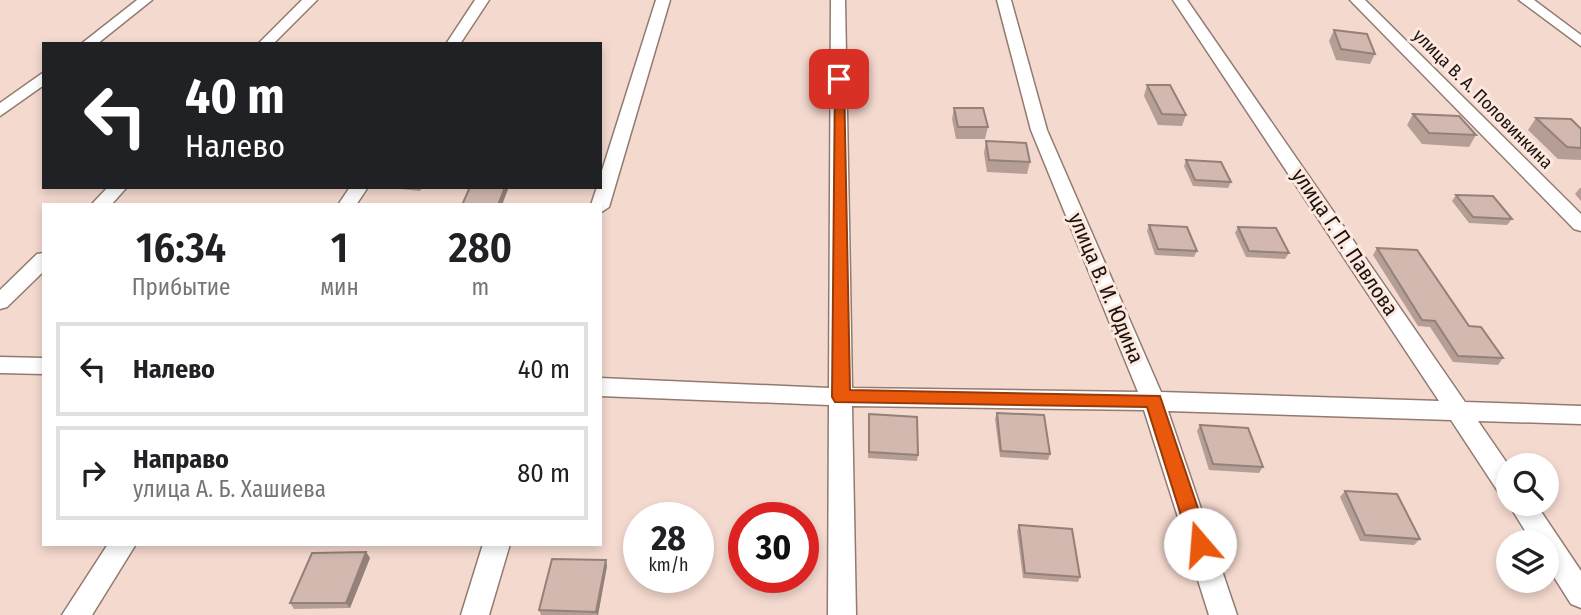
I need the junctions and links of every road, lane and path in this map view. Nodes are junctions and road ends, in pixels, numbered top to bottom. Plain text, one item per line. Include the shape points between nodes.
1 (145, 0) edge
2 (310, 0) edge
3 (482, 0) edge
4 (663, 0) edge
5 (838, 0) edge
6 (1004, 0) edge
7 (1180, 0) edge
8 (1357, 0) edge
9 (1526, 0) edge
10 (91, 42) edge
11 (267, 42) edge
12 (454, 42) edge
13 (1581, 42) edge
14 (42, 80) edge
15 (0, 111) edge
16 (116, 189) edge
17 (102, 203) edge
18 (601, 203) edge
19 (1581, 225) edge
20 (42, 262) edge
21 (0, 302) edge
22 (0, 365) edge
23 (42, 366) edge
24 (602, 387) edge
25 (841, 397) junction
26 (1153, 401) junction
27 (1460, 411) junction
28 (1581, 415) edge
29 (1496, 466) edge
30 (122, 546) edge
31 (496, 546) edge
32 (1559, 561) edge
33 (1581, 595) edge
34 (76, 615) edge
35 (475, 615) edge
36 (842, 615) edge
37 (1223, 615) edge

1 - 10 street
2 - 11 street
3 - 12 street
4 - 18 street
5 - 25 street
6 - 26 street, улица В. И. Юдина via 1039,130
7 - 27 street, улица Г. П. Павлова
8 - 19 street, улица В. А. Половинкина
9 - 13 street
14 - 15 street
16 - 17 street
20 - 21 street
22 - 23 street
24 - 25 street
25 - 26 street
25 - 36 street
26 - 27 street
26 - 37 street, улица В. И. Юдина
27 - 28 street
27 - 29 street, улица Г. П. Павлова
30 - 34 street
31 - 35 street
32 - 33 street

